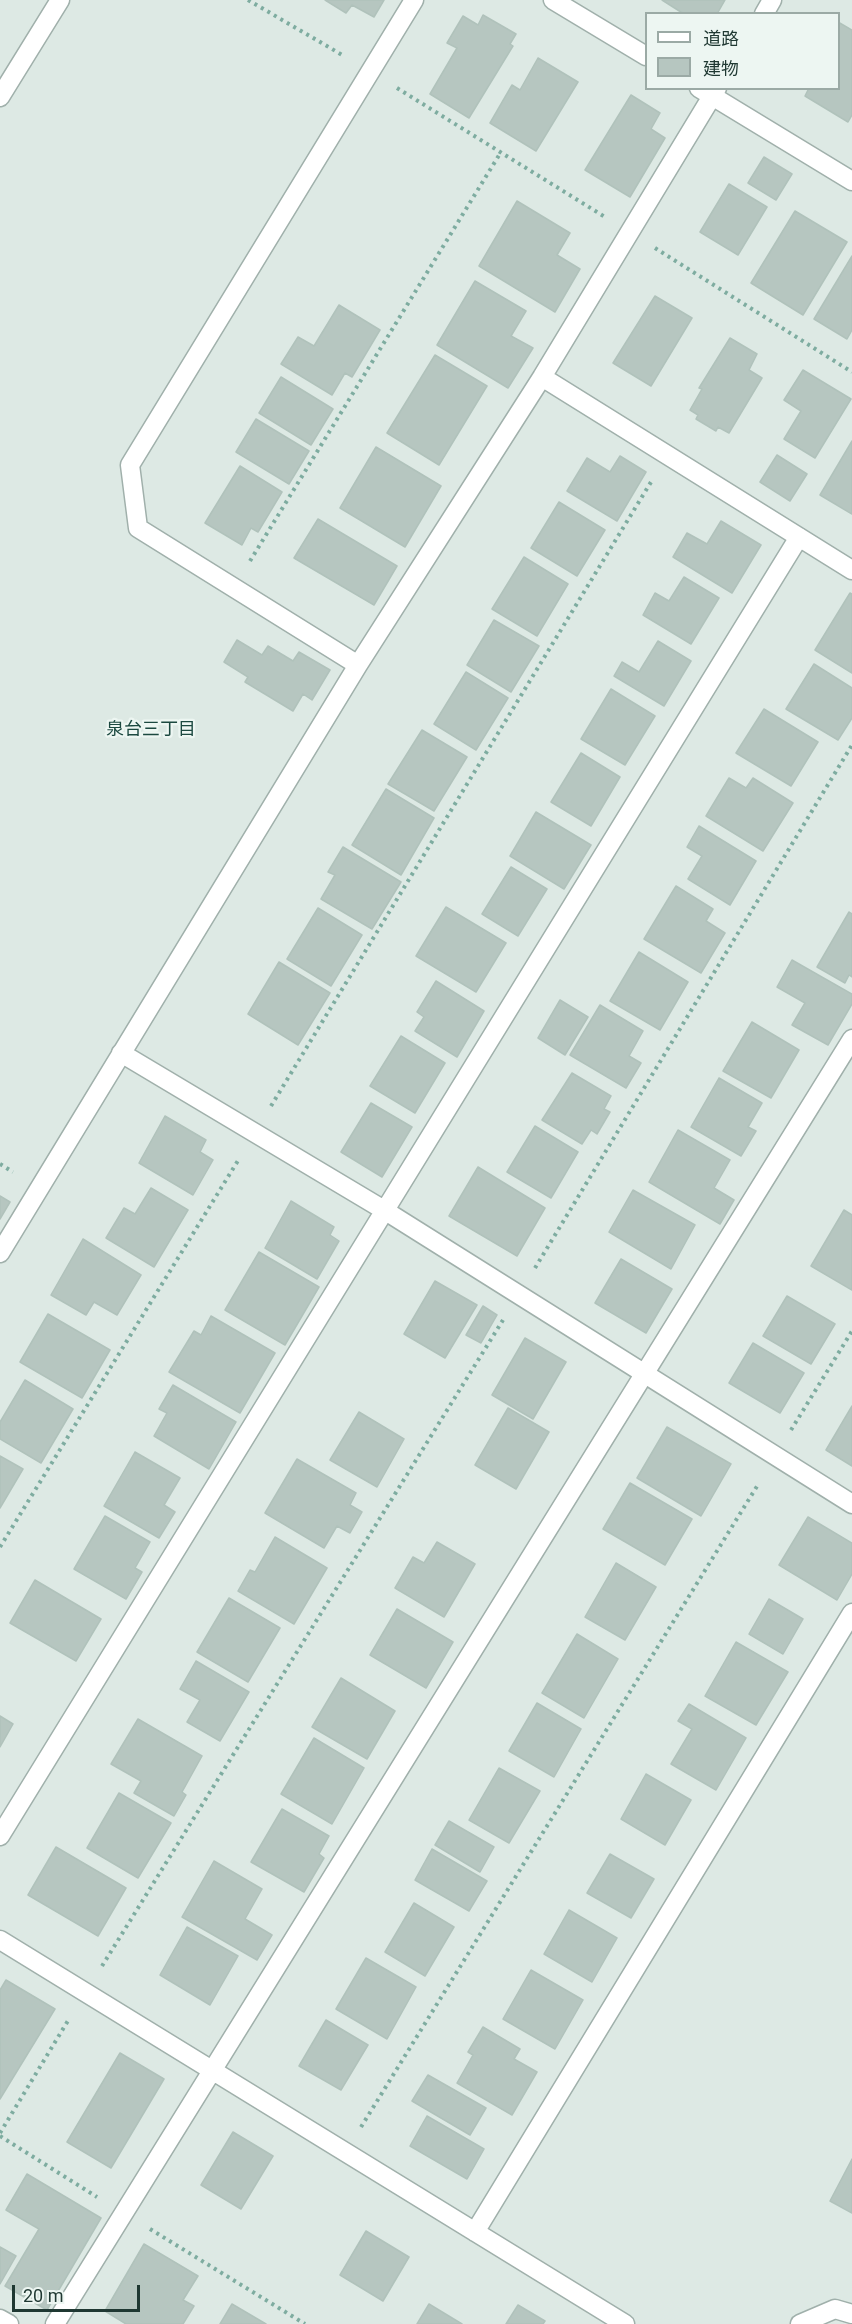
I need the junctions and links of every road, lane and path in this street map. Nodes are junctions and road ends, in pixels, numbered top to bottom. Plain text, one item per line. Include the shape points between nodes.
1 (60, 0) edge
2 (249, 0) edge
3 (414, 0) edge
4 (553, 0) edge
5 (645, 55) edge
6 (370, 71) junction
7 (710, 91) edge
8 (0, 97) edge
9 (501, 152) dead end
10 (852, 181) edge
11 (542, 377) junction
12 (667, 456) junction
13 (799, 537) junction
14 (852, 570) edge
15 (234, 588) junction
16 (358, 665) junction
17 (852, 745) edge
18 (852, 1039) edge
19 (121, 1053) junction
20 (255, 1133) junction
21 (384, 1210) junction
22 (0, 1253) edge
23 (519, 1295) junction
24 (852, 1331) edge
25 (645, 1374) junction
26 (775, 1456) junction
27 (852, 1504) edge
28 (0, 1547) edge
29 (852, 1613) edge
30 (0, 1836) edge
31 (0, 1940) edge
32 (85, 1992) junction
33 (212, 2070) junction
34 (0, 2133) edge
35 (346, 2152) junction
36 (476, 2232) junction
37 (852, 2314) edge
38 (0, 2319) edge
39 (9, 2324) edge
40 (55, 2324) edge
41 (625, 2324) edge
42 (800, 2324) edge

1 - 8 street
2 - 6 path
3 - 6 street
4 - 5 street
6 - 15 street via 130,465 138,528
7 - 10 street
7 - 11 street
9 - 15 path
11 - 12 street
11 - 16 street
12 - 13 street
12 - 20 path
13 - 14 street
13 - 21 street
15 - 16 street
16 - 19 street
17 - 23 path
18 - 25 street
19 - 20 street
19 - 22 street
20 - 21 street
20 - 28 path
21 - 23 street
21 - 30 street
23 - 25 street
23 - 32 path
24 - 26 path
25 - 26 street
25 - 33 street
26 - 27 street
26 - 35 path
29 - 36 street
31 - 32 street
32 - 33 street
32 - 34 path
33 - 35 street
33 - 40 street
35 - 36 street
36 - 41 street
37 - 42 street via 835,2309
38 - 39 street

